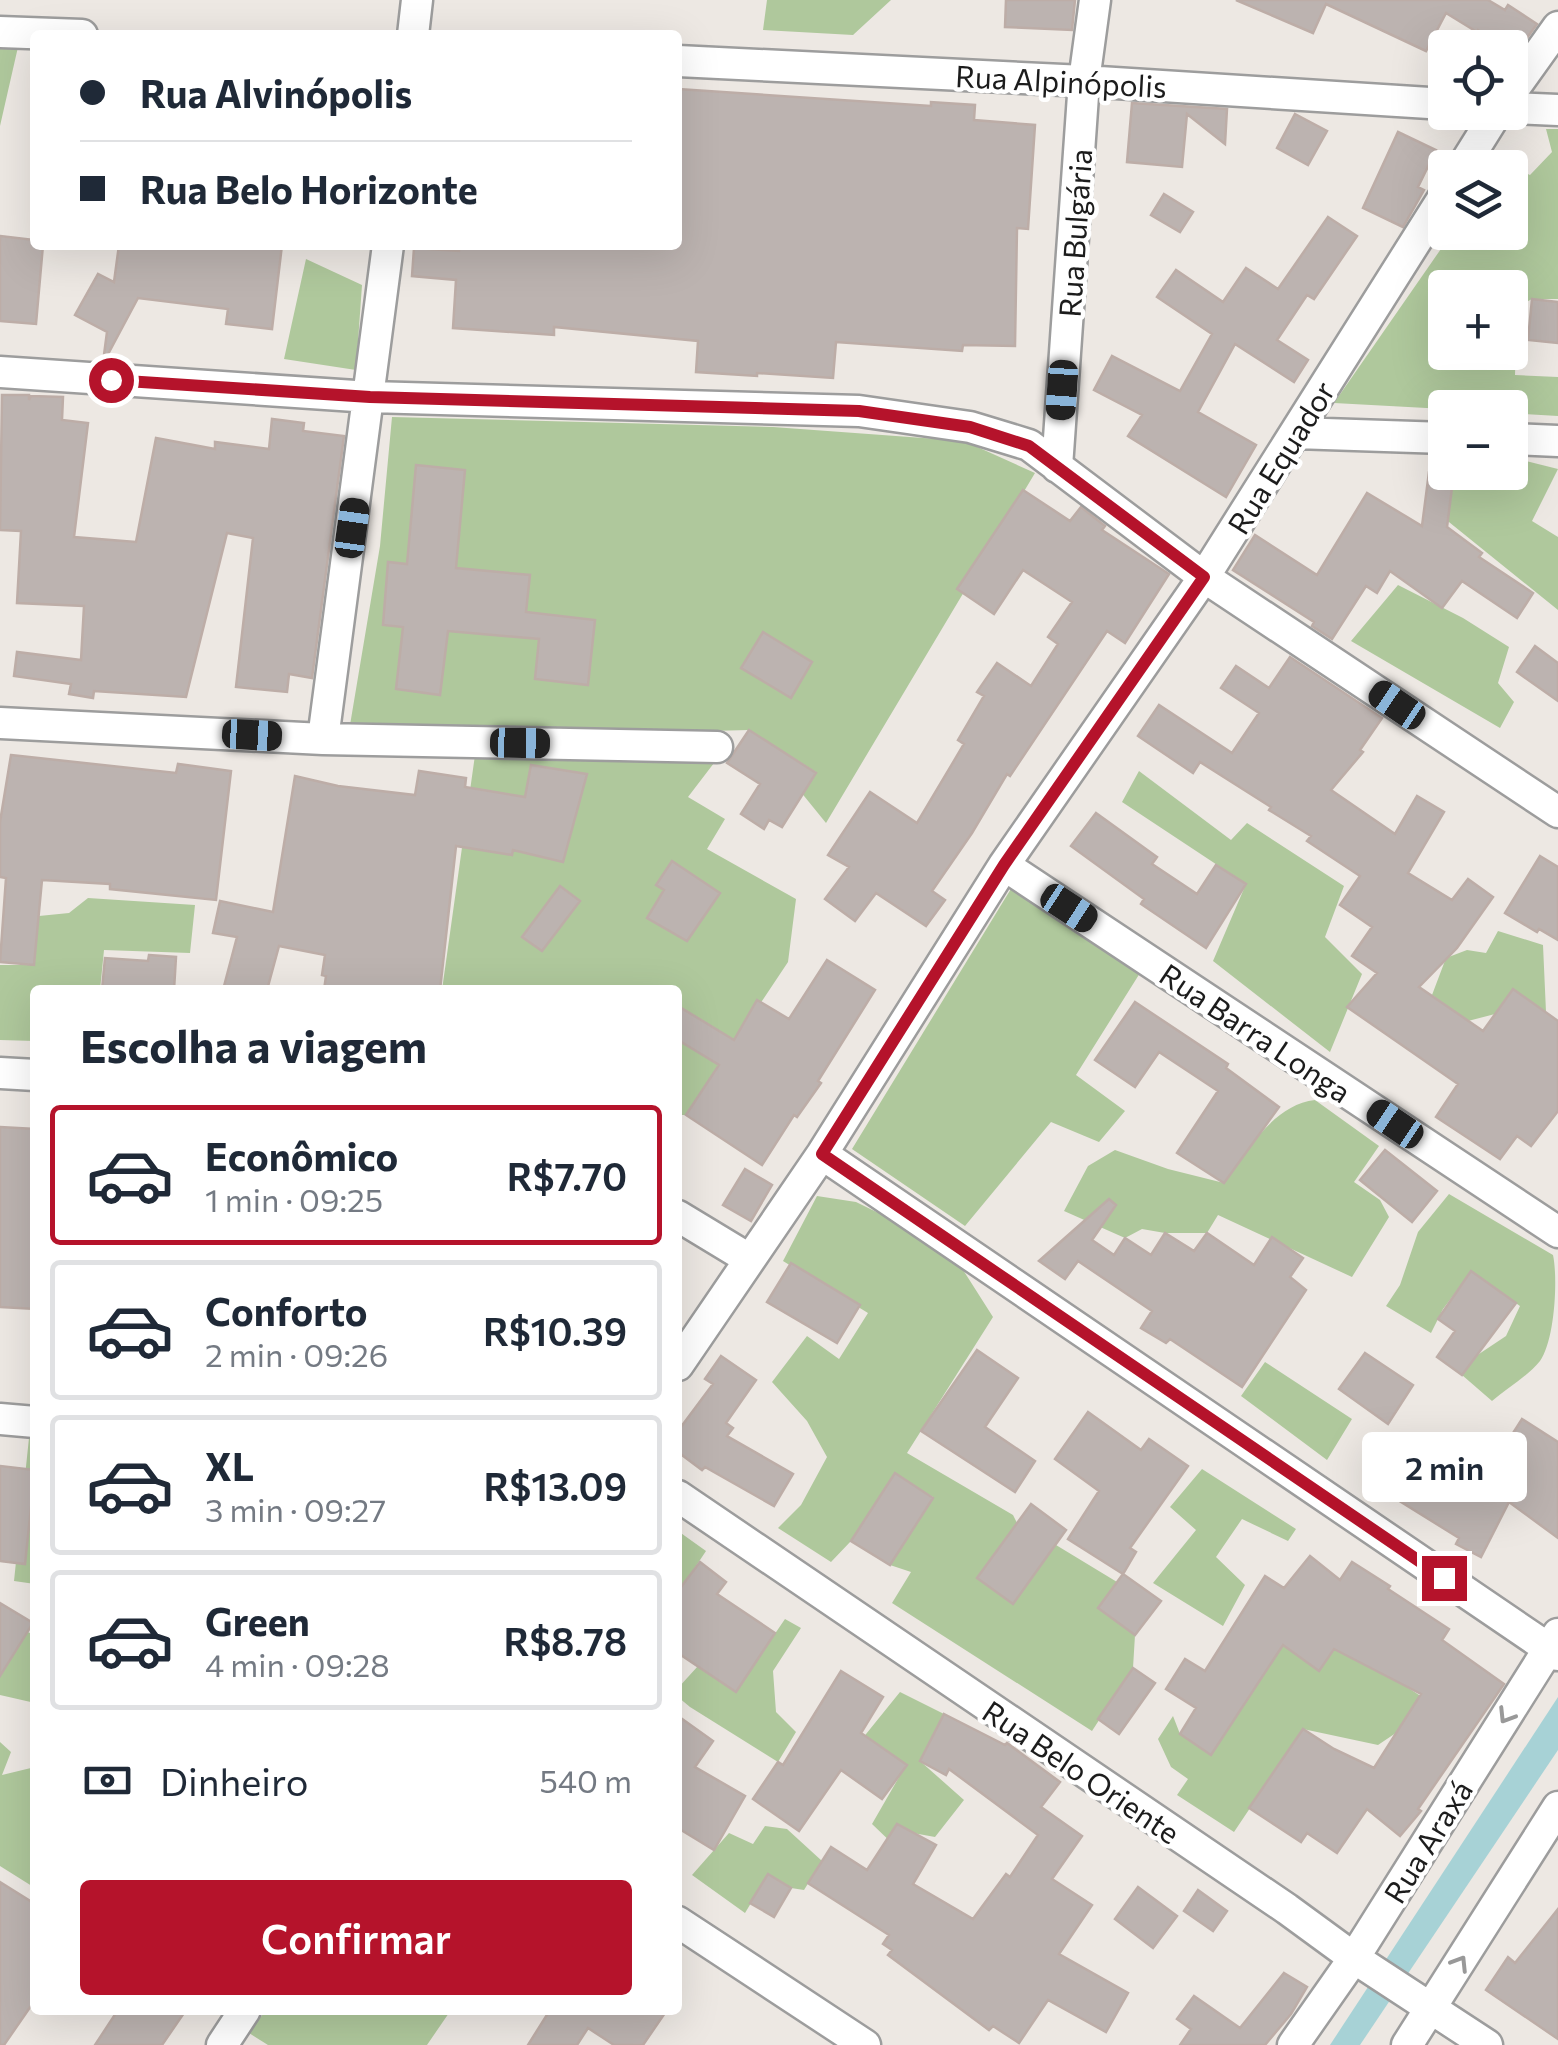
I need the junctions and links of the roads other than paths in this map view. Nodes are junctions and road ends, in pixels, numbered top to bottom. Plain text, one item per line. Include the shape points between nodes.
1 (417, 0) edge
2 (1095, 0) edge
3 (1558, 27) edge
4 (414, 30) edge
5 (0, 32) edge
6 (30, 33) edge
7 (682, 61) edge
8 (1528, 69) edge
9 (1084, 81) junction
10 (1428, 103) edge
11 (1528, 109) edge
12 (1558, 110) edge
13 (1428, 222) edge
14 (387, 250) edge
15 (0, 372) edge
16 (370, 397) junction
17 (1295, 433) junction
18 (1428, 437) edge
19 (1528, 440) edge
20 (1558, 441) edge
21 (1057, 467) junction
22 (1204, 577) junction
23 (0, 723) edge
24 (324, 739) junction
25 (716, 747) dead end
26 (1558, 812) edge
27 (1004, 865) junction
28 (0, 1073) edge
29 (30, 1075) edge
30 (822, 1154) junction
31 (682, 1218) edge
32 (1558, 1232) edge
33 (749, 1259) junction
34 (682, 1359) edge
35 (0, 1420) edge
36 (30, 1422) edge
37 (682, 1499) edge
38 (1554, 1646) edge
39 (1558, 1807) edge
40 (682, 1925) edge
41 (1363, 1964) junction
42 (1424, 2004) junction
43 (242, 2015) edge
44 (229, 2042) edge
45 (866, 2045) edge
46 (1293, 2045) edge
47 (1407, 2045) edge
48 (1487, 2045) edge

1 - 4 street
2 - 9 street, Rua Bulgária
3 - 8 street
5 - 6 street
7 - 9 street, Rua Alpinópolis
9 - 10 street, Rua Alpinópolis
9 - 21 street, Rua Bulgária
11 - 12 street
13 - 17 street, Rua Equador
14 - 16 street
15 - 16 street
16 - 21 street via 859,411 970,427 1029,446
16 - 24 street
17 - 18 street
17 - 22 street, Rua Equador
19 - 20 street
21 - 22 street
22 - 26 street
22 - 27 street, Rua Equador
23 - 24 street
24 - 25 street
27 - 30 street, Rua Equador
27 - 32 street, Rua Barra Longa
28 - 29 street
30 - 33 street, Rua Equador
30 - 38 street
31 - 33 street
33 - 34 street, Rua Equador
35 - 36 street
37 - 41 street, Rua Belo Oriente
38 -> 41 street, Rua Araxá
42 -> 39 street
40 - 45 street
41 - 42 street, Rua Belo Oriente
41 - 46 street, Rua Araxá
42 - 47 street
42 - 48 street, Rua Belo Oriente
43 - 44 street

